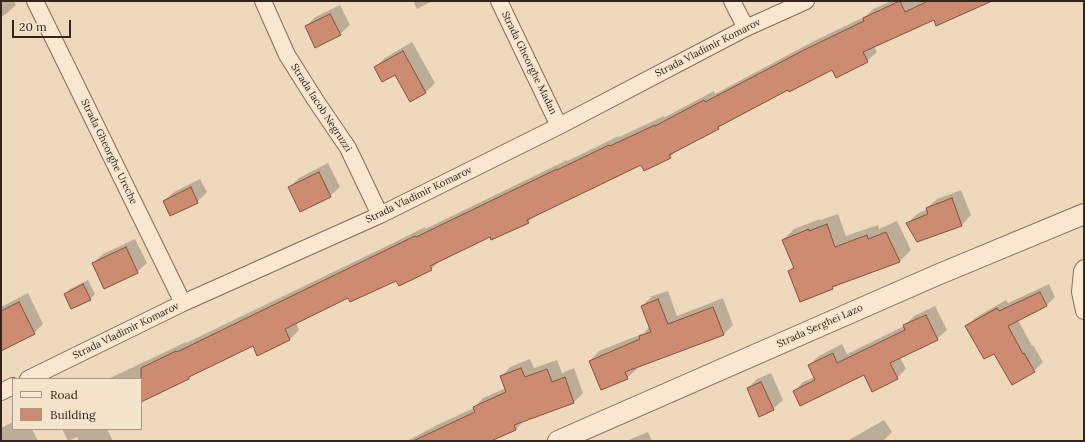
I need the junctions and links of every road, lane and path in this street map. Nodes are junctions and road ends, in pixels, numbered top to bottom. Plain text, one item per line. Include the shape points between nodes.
1 (36, 1) edge
2 (263, 1) edge
3 (499, 1) edge
4 (732, 1) edge
5 (806, 1) edge
6 (746, 28) junction
7 (559, 126) junction
8 (1084, 214) edge
9 (380, 215) junction
10 (1084, 268) edge
11 (183, 303) junction
12 (1084, 311) edge
13 (30, 378) edge
14 (12, 386) edge
15 (1, 392) edge
16 (567, 439) edge

1 - 11 street, Strada Gheorghe Ureche
2 - 9 street, Strada Iacob Negruzzi via 287,55 348,148
3 - 7 street, Strada Gheorghe Madan
4 - 6 street
5 - 6 street, Strada Vladimir Komarov
6 - 7 street, Strada Vladimir Komarov
7 - 9 street, Strada Vladimir Komarov
8 - 16 street, Strada Serghei Lazo via 937,275
9 - 11 street, Strada Vladimir Komarov
10 - 12 street via 1080,292
11 - 13 street, Strada Vladimir Komarov
14 - 15 street

